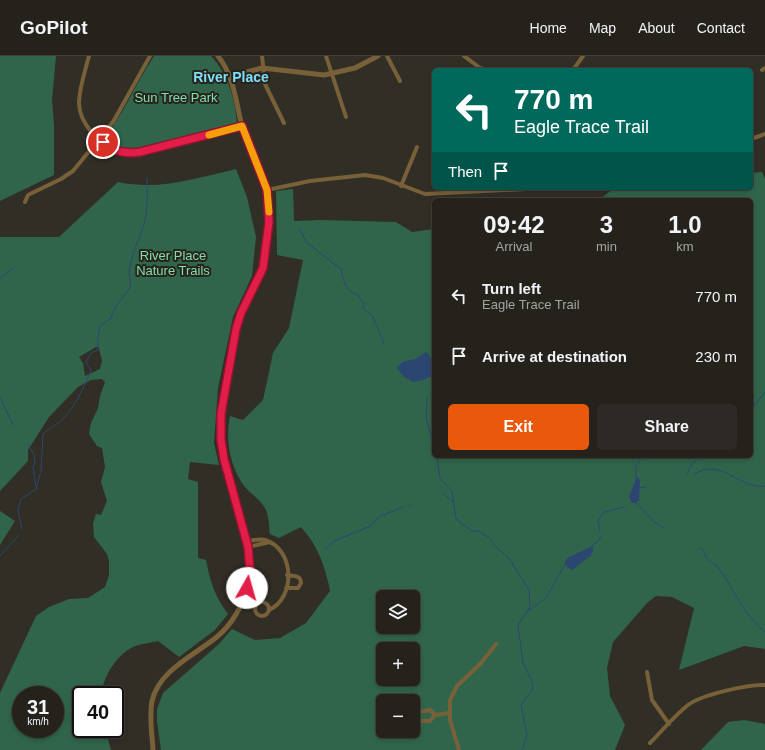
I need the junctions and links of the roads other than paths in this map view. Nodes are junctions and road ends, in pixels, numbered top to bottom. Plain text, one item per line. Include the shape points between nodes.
1 (88, 56) edge
2 (150, 56) edge
3 (218, 56) edge
4 (262, 56) edge
5 (326, 56) edge
6 (378, 56) edge
7 (387, 56) edge
8 (464, 56) edge
9 (583, 56) edge
10 (262, 68) junction
11 (479, 68) edge
12 (574, 68) edge
13 (332, 74) junction
14 (231, 76) junction
15 (400, 81) dead end
16 (346, 117) dead end
17 (284, 123) dead end
18 (242, 126) junction
19 (765, 134) edge
20 (753, 138) edge
21 (99, 140) junction
22 (417, 147) dead end
23 (401, 186) junction
24 (267, 190) junction
25 (506, 190) edge
26 (26, 202) dead end
27 (247, 544) junction
28 (287, 575) junction
29 (286, 588) junction
30 (269, 610) dead end
31 (496, 644) dead end
32 (647, 672) dead end
33 (765, 686) edge
34 (420, 712) edge
35 (449, 714) junction
36 (435, 715) junction
37 (420, 721) edge
38 (670, 724) junction
39 (650, 743) dead end
40 (153, 750) edge
41 (459, 750) edge

1 - 21 street via 80,91 79,109 85,124
2 - 21 street via 113,122
3 - 14 street
4 - 10 street
5 - 13 street
6 - 13 street via 355,68
7 - 15 street
8 - 11 street
9 - 12 street
10 - 13 street via 324,76
10 - 14 street
10 - 17 street via 265,84
13 - 16 street
14 - 18 street
18 - 21 street via 126,154 112,149
18 - 24 street
19 - 20 street
21 - 26 street via 73,171 28,195
22 - 23 street
23 - 24 street via 377,176 365,175 310,181
23 - 25 street via 425,194
24 - 27 street via 269,222 263,268 236,329 221,414 224,459
27 - 28 street via 264,539 280,548 285,556
27 - 40 street via 250,570 247,588 238,611 220,634 175,668 155,691 150,715
28 - 29 street
28 - 29 street via 297,576 301,583 298,588
29 - 30 street via 279,605
31 - 35 street via 457,686 450,700
32 - 38 street via 652,700
33 - 38 street via 751,685 699,699 687,706
34 - 36 street via 430,710
35 - 36 street
35 - 41 street
36 - 37 street via 430,721
38 - 39 street

